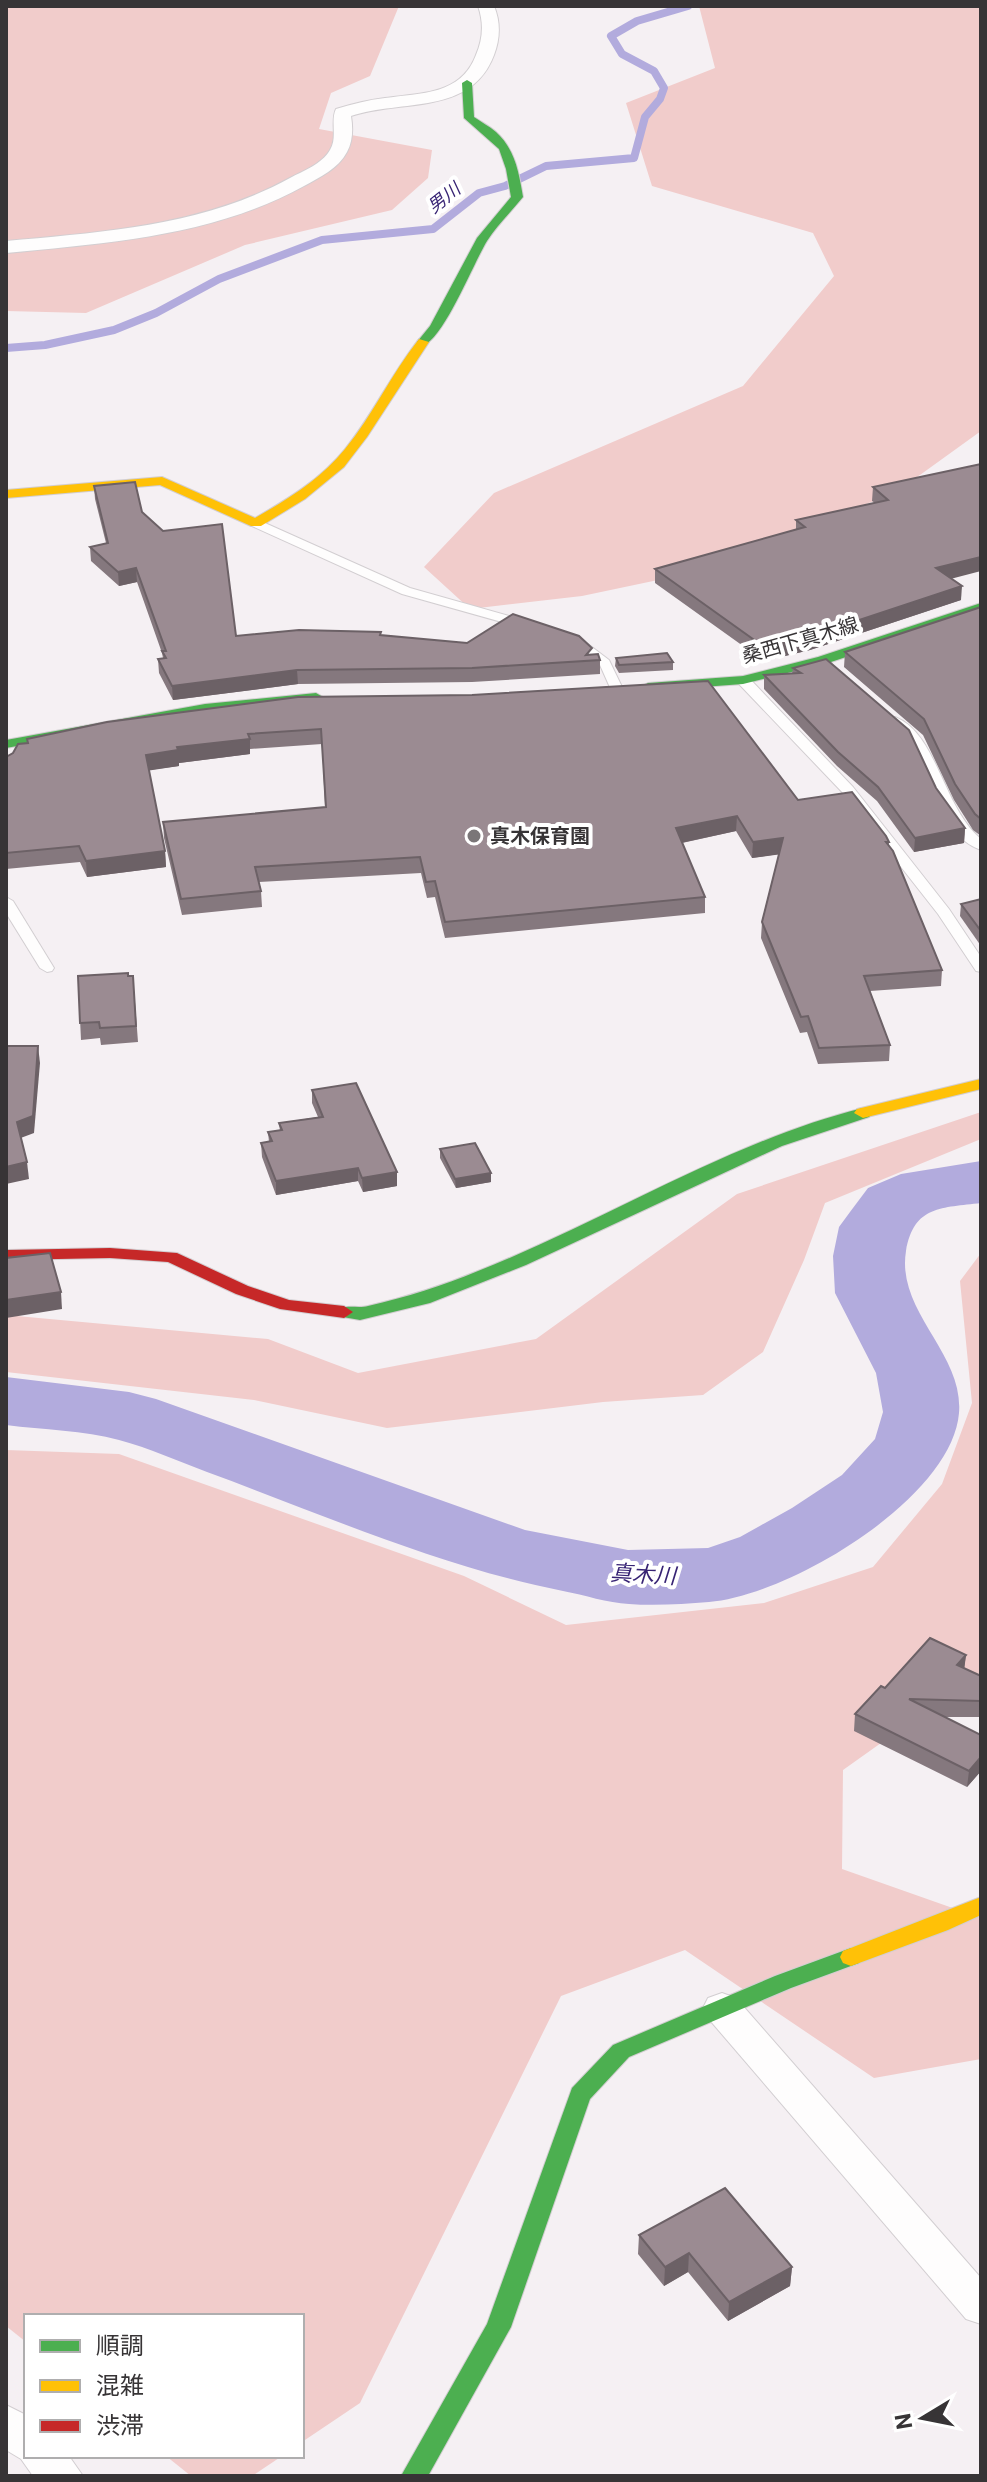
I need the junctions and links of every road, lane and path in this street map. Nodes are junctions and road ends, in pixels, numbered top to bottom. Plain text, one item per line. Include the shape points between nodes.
1 (486, 6) edge
2 (467, 83) junction
3 (6, 247) edge
4 (6, 494) edge
5 (256, 523) junction
6 (981, 607) edge
7 (533, 627) edge
8 (562, 635) edge
9 (823, 660) junction
10 (842, 674) edge
11 (743, 680) junction
12 (610, 690) joint
13 (329, 697) edge
14 (883, 711) edge
15 (12, 746) edge
16 (981, 846) edge
17 (6, 901) edge
18 (47, 968) dead end
19 (981, 968) edge
20 (981, 1084) edge
21 (6, 1255) edge
22 (981, 1905) edge
23 (722, 2008) junction
24 (981, 2307) edge
25 (6, 2423) edge
26 (24, 2440) edge
27 (43, 2458) edge
28 (61, 2476) edge
29 (414, 2476) edge

1 - 2 street via 493,21 484,68
2 - 3 street via 434,99 362,104 342,113 345,131 338,153 294,185 252,203 131,234
2 - 5 street via 465,111 471,122 500,143 517,197 483,238 435,327 406,362 360,439 308,494
4 - 5 street via 162,481
5 - 7 lane via 406,591
6 - 9 street, 桑西下真木線
8 - 12 lane via 577,639 605,663
9 - 10 lane
9 - 11 street, 桑西下真木線
11 - 12 street, 桑西下真木線
11 - 19 lane via 848,790 950,910
13 - 15 street via 205,708
14 - 16 lane via 916,740 944,801 966,835
17 - 18 lane
20 - 21 street via 875,1109 776,1142 520,1261 424,1299 360,1314 287,1305 171,1257
22 - 23 street
23 - 24 street
23 - 29 street via 621,2051 580,2095 499,2327
25 - 26 street
27 - 28 street

